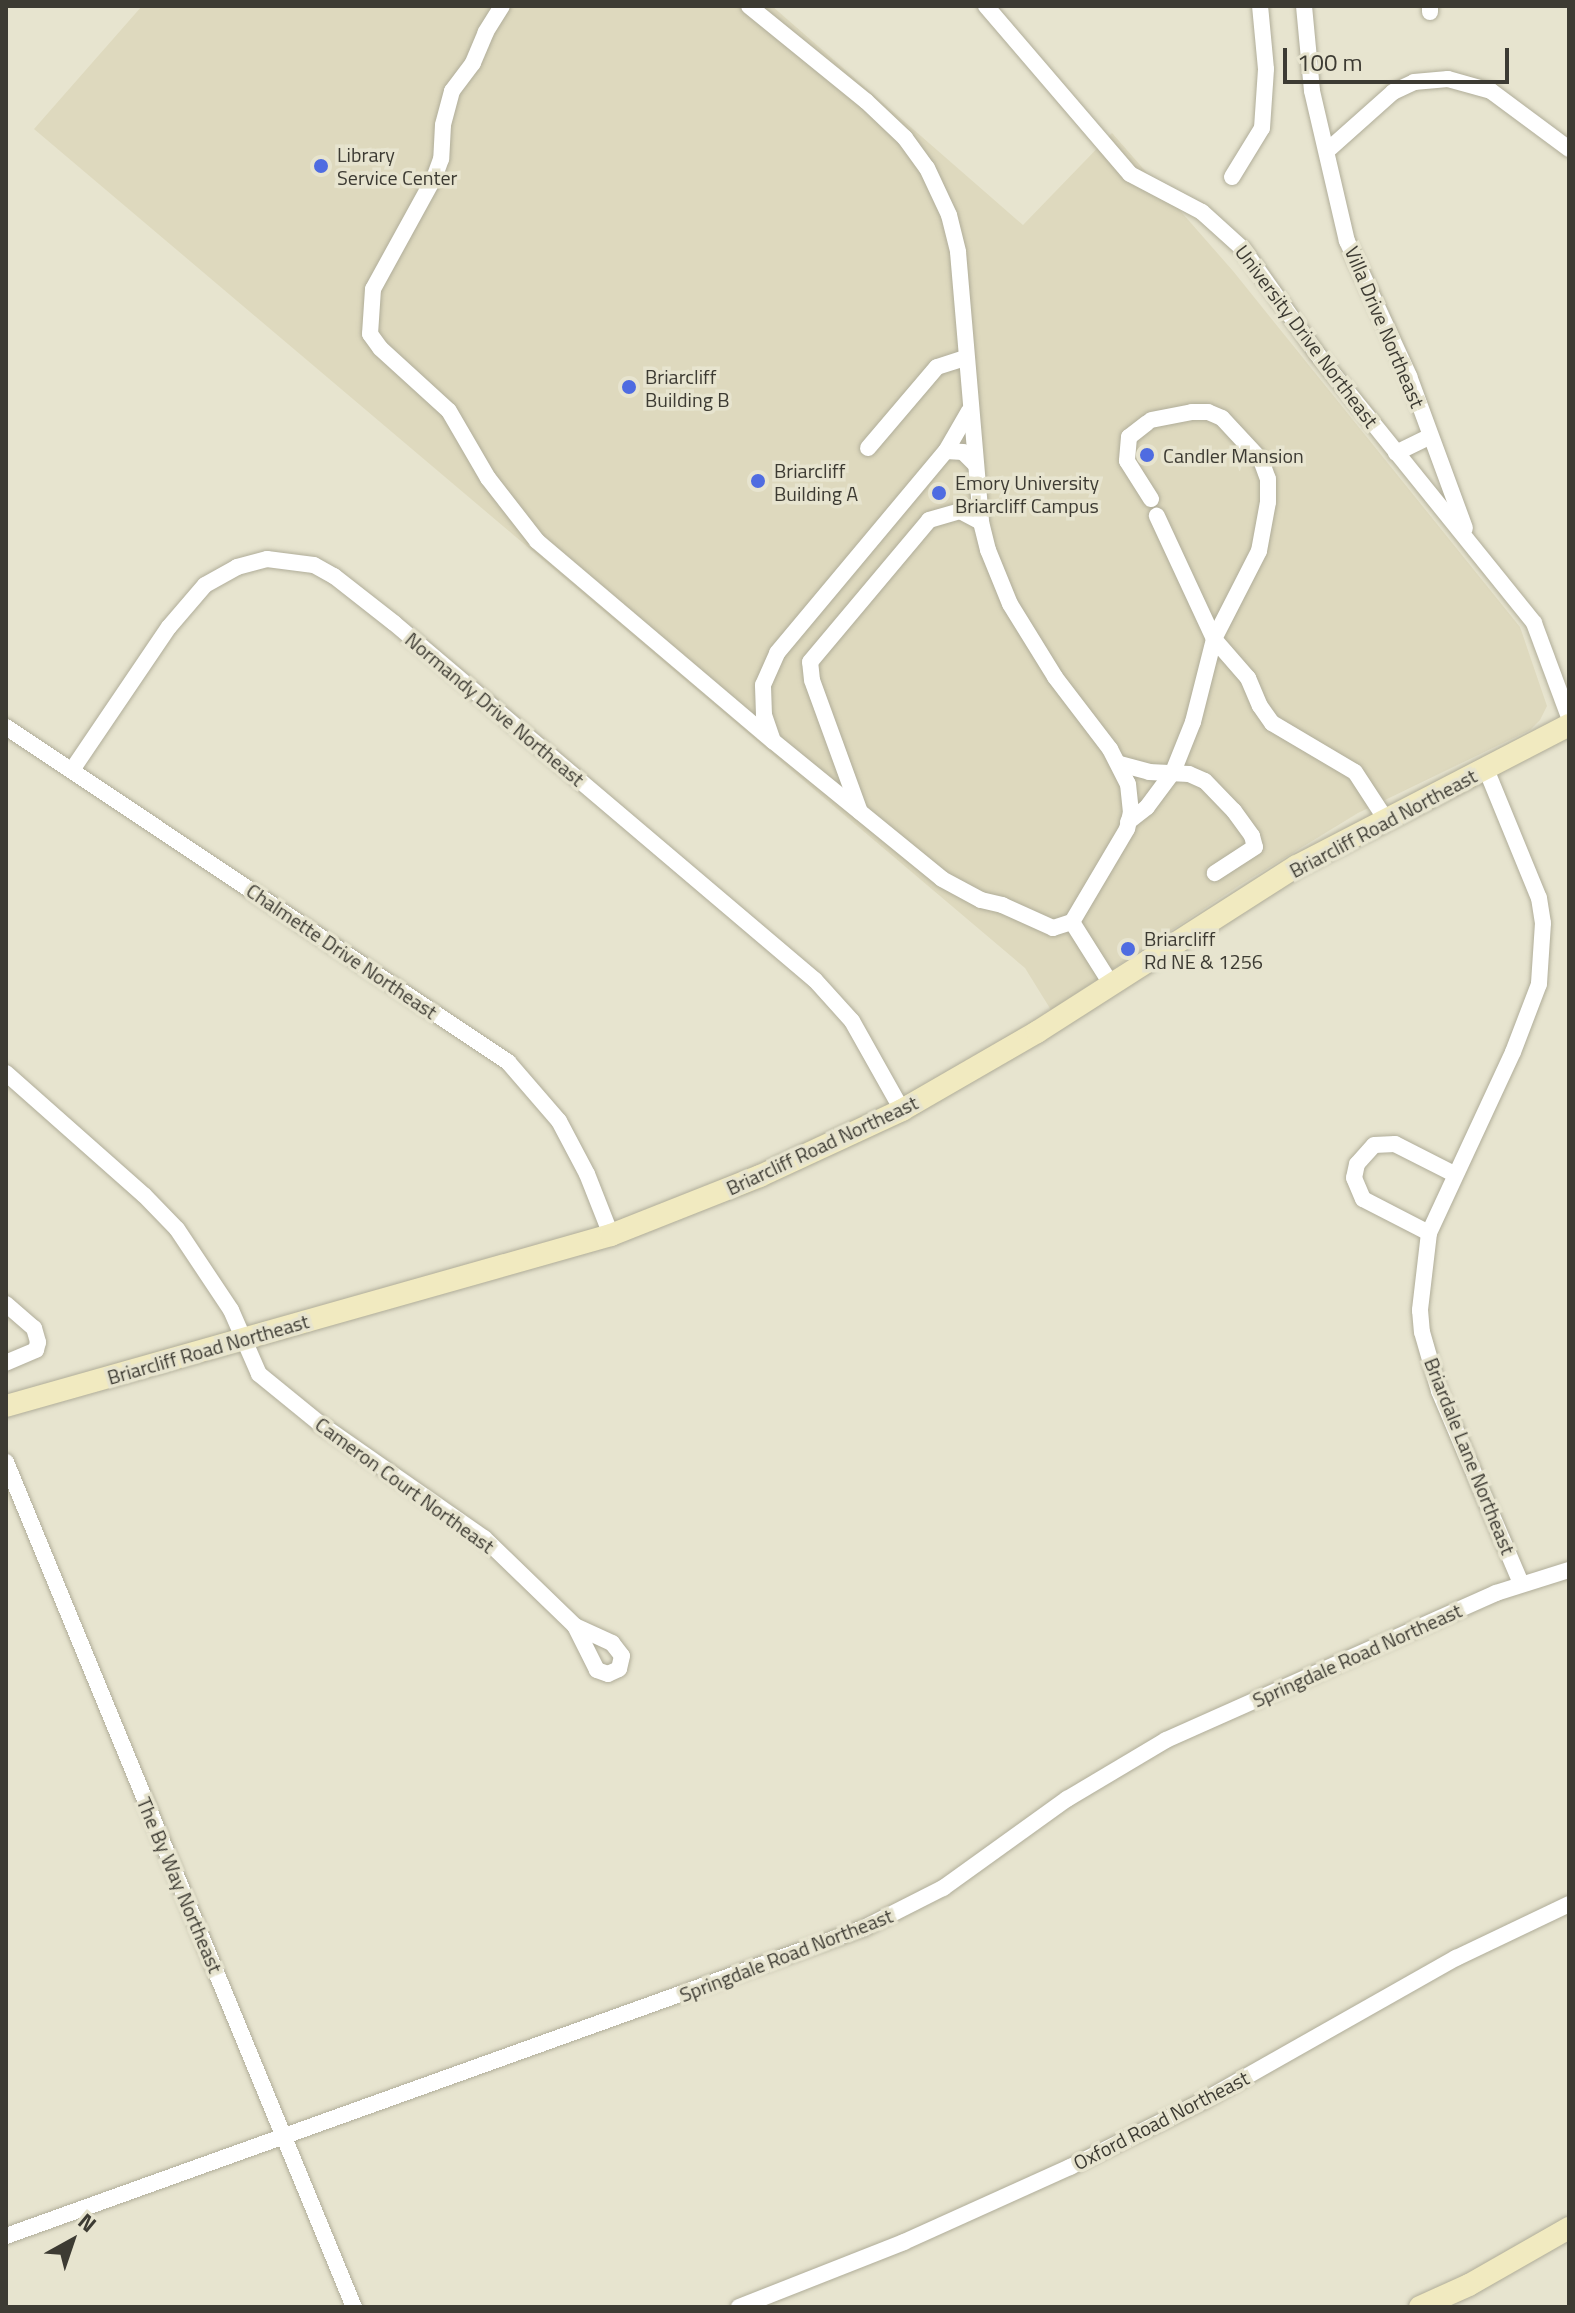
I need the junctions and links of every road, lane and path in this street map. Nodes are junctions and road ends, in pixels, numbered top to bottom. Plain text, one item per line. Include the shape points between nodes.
1 (502, 6) edge
2 (749, 6) edge
3 (986, 6) edge
4 (1260, 6) edge
5 (1304, 6) edge
6 (1569, 149) edge
7 (1328, 150) junction
8 (1232, 177) dead end
9 (965, 358) junction
10 (969, 409) junction
11 (1429, 437) junction
12 (868, 448) dead end
13 (946, 451) junction
14 (1396, 453) junction
15 (975, 464) junction
16 (1151, 499) dead end
17 (1157, 516) dead end
18 (981, 522) junction
19 (1472, 544) junction
20 (1214, 639) junction
21 (1569, 717) edge
22 (1569, 725) edge
23 (6, 727) edge
24 (773, 741) junction
25 (1120, 764) junction
26 (1486, 769) junction
27 (72, 770) junction
28 (1173, 772) junction
29 (860, 813) junction
30 (1385, 818) junction
31 (1128, 822) junction
32 (1215, 873) dead end
33 (1072, 922) junction
34 (1111, 984) junction
35 (6, 1073) edge
36 (902, 1110) junction
37 (1454, 1174) junction
38 (1429, 1233) junction
39 (611, 1235) junction
40 (6, 1304) edge
41 (247, 1339) junction
42 (6, 1363) edge
43 (6, 1406) edge
44 (6, 1462) edge
45 (1569, 1570) edge
46 (1521, 1583) junction
47 (575, 1626) dead end
48 (1569, 1904) edge
49 (286, 2136) junction
50 (1569, 2228) edge
51 (6, 2236) edge
52 (354, 2307) edge
53 (739, 2307) edge
54 (1420, 2307) edge

1 - 24 street via 452,91 434,178 373,289 370,334 449,411 488,478 537,541
2 - 9 street via 866,101 927,168 949,215 958,252
3 - 14 street, University Drive Northeast via 1130,174 1195,207 1230,235
4 - 8 street via 1266,69 1262,128
5 - 7 street, Villa Drive Northeast via 1312,91
6 - 7 street via 1491,91 1448,79 1414,82 1393,92
7 - 11 street, Villa Drive Northeast via 1347,241 1409,376
9 - 10 street
9 - 12 street via 937,367
10 - 13 street
10 - 15 street
11 - 14 street
11 - 19 street, Villa Drive Northeast
13 - 15 street via 963,452
13 - 24 street via 777,653 763,685 764,715
14 - 19 street, University Drive Northeast
15 - 18 street
16 - 20 street via 1127,461 1129,437 1149,421 1208,412 1222,418 1261,460 1268,502 1259,551
17 - 20 street
18 - 25 street via 1010,604 1055,677
18 - 29 street via 960,511 929,520 810,662
19 - 21 street, University Drive Northeast via 1534,623
20 - 28 street via 1193,722
20 - 30 street via 1248,678 1272,723 1355,772
22 - 26 main road, Briarcliff Road Northeast
23 - 27 street, Chalmette Drive Northeast
24 - 29 street
25 - 28 street
25 - 31 street via 1131,799
26 - 30 main road, Briarcliff Road Northeast
26 - 37 street, Briardale Lane Northeast via 1539,898 1543,946 1539,984 1513,1052
27 - 36 street, Normandy Drive Northeast via 169,627 205,585 237,567 267,559 314,565 394,623 815,980 852,1021
27 - 39 street, Chalmette Drive Northeast via 508,1062 559,1121
28 - 31 street via 1147,807
28 - 32 street via 1205,781 1252,836 1255,847 1249,854
29 - 33 street via 930,870 981,900 1053,928
30 - 34 main road, Briarcliff Road Northeast via 1272,881
31 - 33 street
33 - 34 street
34 - 36 main road, Briarcliff Road Northeast
35 - 41 street, Cameron Court Northeast via 161,1211 203,1265
36 - 39 main road, Briarcliff Road Northeast via 689,1207
37 - 38 street, Briardale Lane Northeast
37 - 38 street via 1395,1144 1374,1145 1357,1164 1354,1178 1363,1199
38 - 46 street, Briardale Lane Northeast via 1420,1310 1429,1357
39 - 41 main road, Briarcliff Road Northeast
40 - 42 street via 34,1328 38,1342 36,1350
41 - 43 main road, Briarcliff Road Northeast
41 - 47 street, Cameron Court Northeast via 259,1374 319,1423 484,1538
44 - 49 street, The By Way Northeast
45 - 46 street, Springdale Road Northeast
46 - 49 street, Springdale Road Northeast via 1155,1746 1067,1799 943,1888 864,1928
48 - 53 street, Oxford Road Northeast via 1456,1958 1203,2101 1070,2167 904,2242
49 - 51 street, Springdale Road Northeast
49 - 52 street, The By Way Northeast
50 - 54 main road

